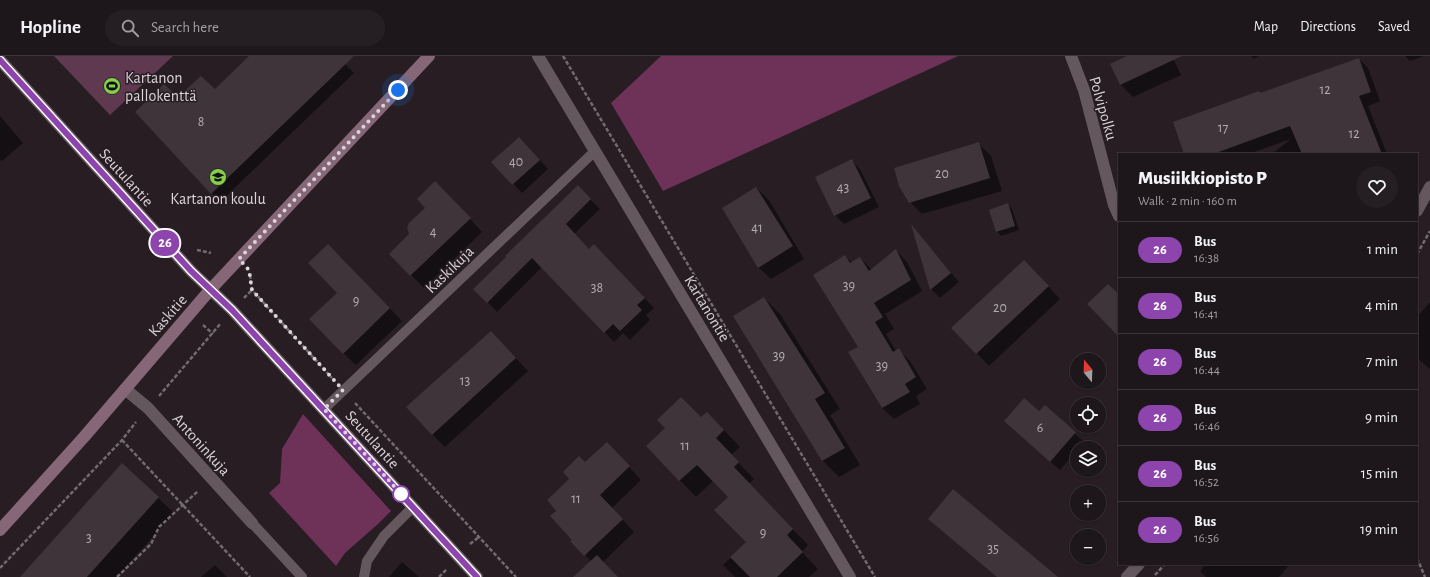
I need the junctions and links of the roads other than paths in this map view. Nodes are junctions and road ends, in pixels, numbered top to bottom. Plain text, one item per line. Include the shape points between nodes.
1 (429, 56) edge
2 (538, 56) edge
3 (1071, 56) edge
4 (0, 60) edge
5 (595, 151) junction
6 (1430, 186) edge
7 (1418, 209) edge
8 (1118, 214) edge
9 (210, 290) junction
10 (125, 389) junction
11 (324, 409) junction
12 (413, 507) junction
13 (252, 522) joint
14 (0, 530) edge
15 (1138, 565) edge
16 (302, 577) edge
17 (364, 577) edge
18 (477, 577) edge
19 (850, 577) edge
20 (1127, 577) edge

1 - 9 street, Kaskitie
2 - 5 street, Kartanontie
3 - 8 street, Polvipolku via 1084,90
4 - 9 street, Seutulantie
5 - 11 lane, Kaskikuja
5 - 19 street, Kartanontie
6 - 7 street
9 - 10 street, Kaskitie
9 - 11 street, Seutulantie via 232,310
10 - 13 street, Antoninkuja via 148,408
10 - 14 street, Kaskitie
11 - 12 street, Seutulantie
12 - 17 lane via 384,536 367,561
12 - 18 street, Seutulantie
13 - 16 lane
15 - 20 street

